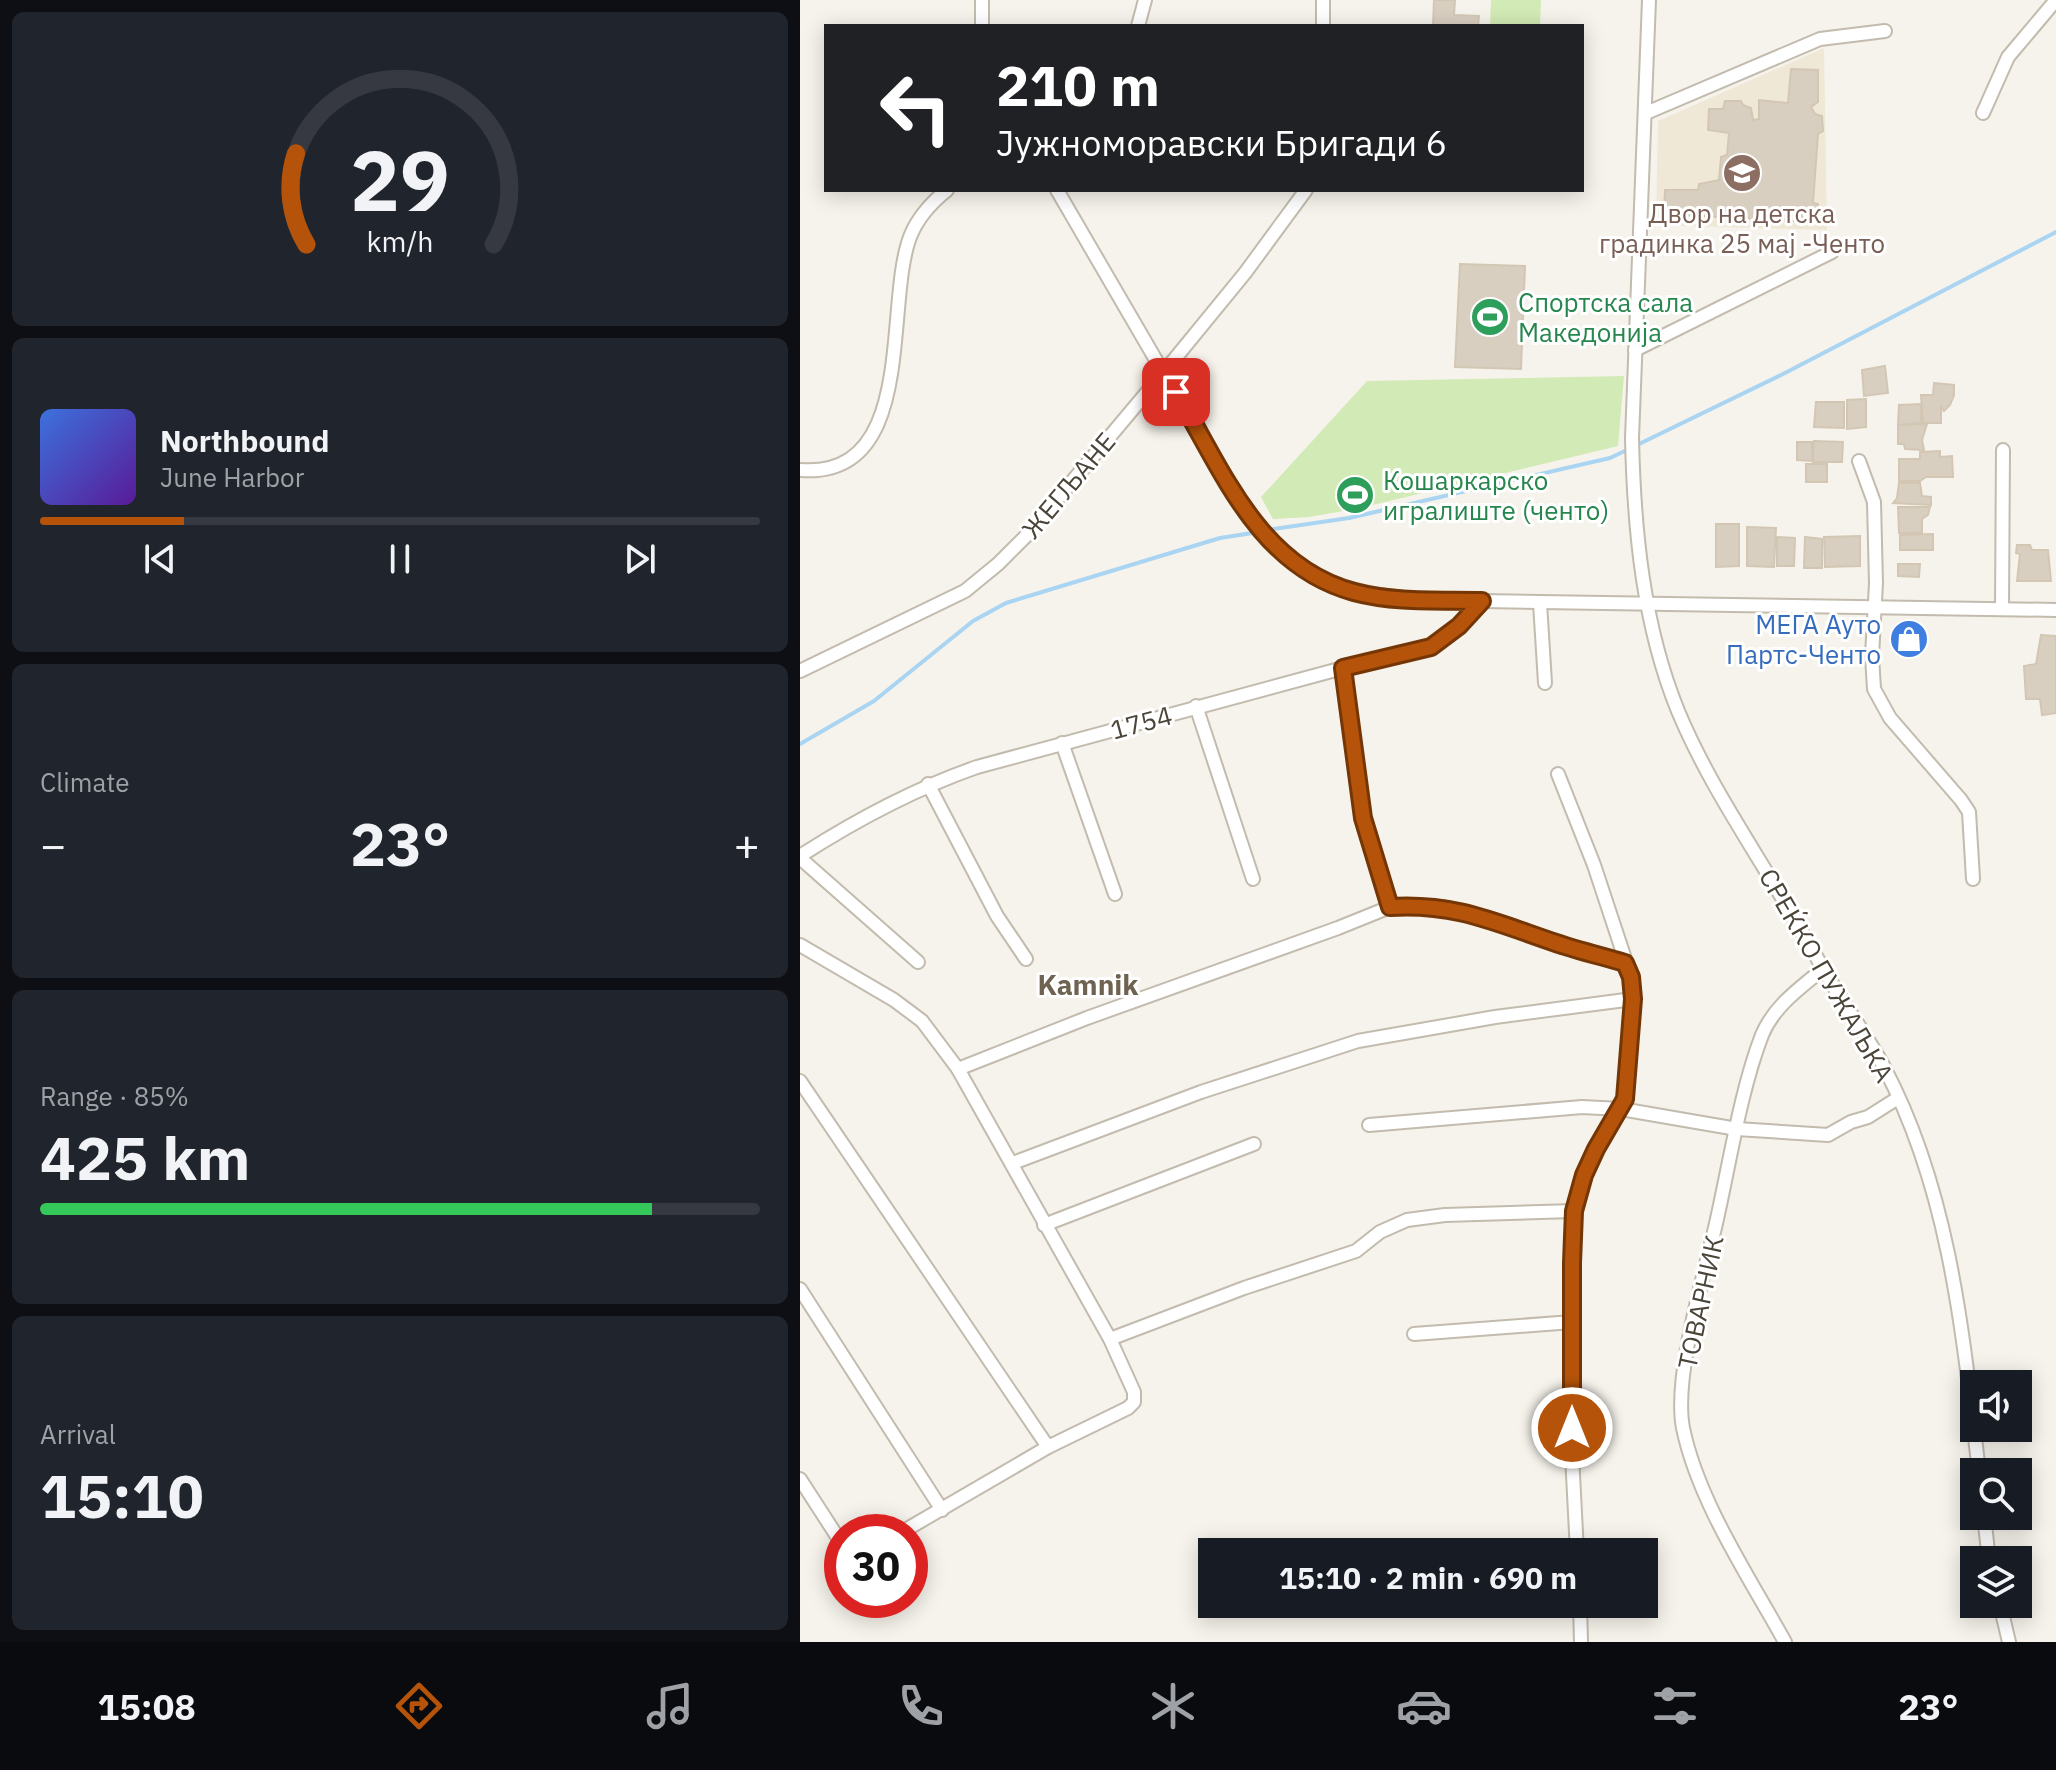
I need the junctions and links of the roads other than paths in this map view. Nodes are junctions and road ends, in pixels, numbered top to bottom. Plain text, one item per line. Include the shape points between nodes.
1 (982, 0) edge
2 (1145, 0) edge
3 (1323, 0) edge
4 (1649, 0) edge
5 (2056, 0) edge
6 (982, 24) edge
7 (1139, 24) edge
8 (1323, 24) edge
9 (1885, 31) dead end
10 (1646, 113) junction
11 (1983, 113) dead end
12 (945, 192) edge
13 (1058, 192) edge
14 (1305, 192) edge
15 (1832, 252) dead end
16 (1635, 350) junction
17 (1164, 372) junction
18 (2003, 450) dead end
19 (1859, 461) dead end
20 (800, 470) edge
21 (1482, 601) junction
22 (1540, 603) junction
23 (1647, 603) junction
24 (1875, 607) junction
25 (2002, 609) junction
26 (2056, 610) edge
27 (1343, 668) junction
28 (800, 671) edge
29 (1545, 683) dead end
30 (1196, 706) junction
31 (1062, 743) junction
32 (1558, 774) dead end
33 (928, 784) junction
34 (800, 857) edge
35 (1253, 879) dead end
36 (1973, 879) dead end
37 (1115, 894) dead end
38 (1390, 907) junction
39 (800, 945) edge
40 (1026, 959) dead end
41 (918, 962) dead end
42 (1625, 963) junction
43 (1823, 969) junction
44 (1633, 999) junction
45 (958, 1069) junction
46 (800, 1081) edge
47 (1898, 1098) junction
48 (1621, 1109) junction
49 (1369, 1125) dead end
50 (1737, 1129) junction
51 (1254, 1144) dead end
52 (1013, 1163) junction
53 (1574, 1211) junction
54 (1044, 1225) junction
55 (800, 1289) edge
56 (1572, 1322) junction
57 (1414, 1334) dead end
58 (1110, 1339) junction
59 (1048, 1447) junction
60 (1977, 1458) edge
61 (800, 1479) edge
62 (942, 1510) junction
63 (824, 1516) edge
64 (928, 1518) edge
65 (1576, 1538) edge
66 (1582, 1618) edge
67 (2003, 1618) edge
68 (1584, 1639) edge
69 (1785, 1642) edge
70 (2009, 1642) edge

1 - 6 street
2 - 7 street
3 - 8 street
4 - 10 street, СРЕЌКО ПУЖАЉКА
5 - 11 street via 2008,57
9 - 10 street via 1820,39
10 - 16 street, СРЕЌКО ПУЖАЉКА
12 - 20 street via 910,236 893,371 880,419 861,451 836,466
13 - 17 street
14 - 17 street, ЖЕГЉАНЕ
15 - 16 street
16 - 23 street, СРЕЌКО ПУЖАЉКА via 1633,494
17 - 21 street via 1245,513 1300,566 1365,594
17 - 28 street, ЖЕГЉАНЕ via 1028,534 976,582
18 - 25 street
19 - 24 street via 1874,502
21 - 22 street
21 - 27 street, 1754 via 1431,647
22 - 23 street
22 - 29 street
23 - 24 street
23 - 43 street, СРЕЌКО ПУЖАЉКА via 1678,710 1709,779
24 - 25 street
24 - 36 street via 1874,689 1890,718 1969,812
25 - 26 street
27 - 30 street, 1754
27 - 38 street via 1363,818
30 - 31 street, 1754
30 - 35 street
31 - 33 street, 1754
31 - 37 street
32 - 42 street
33 - 34 street, 1754
33 - 40 street via 997,916
34 - 41 street
38 - 42 street via 1443,907
38 - 45 street
39 - 45 street via 922,1021
42 - 44 street
43 - 47 street, СРЕЌКО ПУЖАЉКА
43 - 50 street, ТОВАРНИК via 1778,1009 1762,1035
44 - 48 street
44 - 52 street via 1358,1041 1201,1092
45 - 52 street
46 - 59 street
47 - 50 street via 1828,1135
47 - 60 street, СРЕЌКО ПУЖАЉКА via 1933,1188 1951,1263
48 - 49 street via 1582,1107
48 - 50 street
48 - 53 street via 1584,1175
50 - 69 street, ТОВАРНИК via 1688,1350 1683,1424 1693,1467
51 - 54 street
52 - 54 street
53 - 56 street
53 - 58 street via 1407,1220 1356,1251
54 - 58 street
55 - 62 street
56 - 57 street
56 - 65 street
58 - 59 street via 1134,1402
59 - 62 street
61 - 63 street
62 - 64 street
66 - 68 street
67 - 70 street

